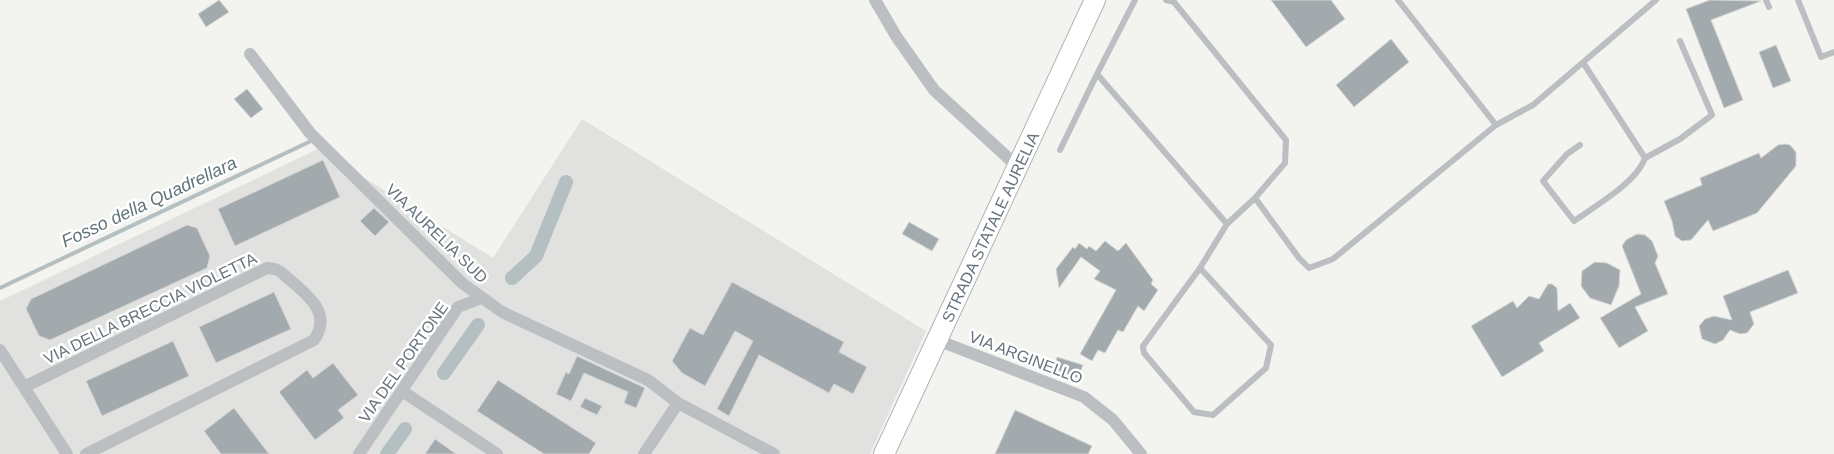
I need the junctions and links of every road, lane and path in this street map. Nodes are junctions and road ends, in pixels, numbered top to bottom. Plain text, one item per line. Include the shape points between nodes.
1 (875, 0) edge
2 (1095, 0) edge
3 (1135, 0) edge
4 (1166, 0) edge
5 (1398, 0) edge
6 (1656, 0) edge
7 (1766, 0) edge
8 (1798, 0) edge
9 (1769, 7) dead end
10 (1680, 41) dead end
11 (1834, 52) edge
12 (250, 54) dead end
13 (1584, 64) junction
14 (1098, 74) junction
15 (1496, 125) junction
16 (1580, 145) dead end
17 (1060, 150) dead end
18 (1645, 158) junction
19 (1018, 168) junction
20 (1255, 198) junction
21 (1227, 224) junction
22 (1200, 268) junction
23 (482, 298) junction
24 (937, 340) junction
25 (0, 350) edge
26 (24, 387) junction
27 (402, 391) junction
28 (678, 403) junction
29 (67, 454) edge
30 (86, 454) edge
31 (359, 454) edge
32 (497, 454) edge
33 (644, 454) edge
34 (774, 454) edge
35 (884, 454) edge
36 (1141, 454) edge

1 - 19 street via 934,90
2 - 19 main road, STRADA STATALE AURELIA
3 - 14 lane
4 - 20 lane via 1174,2 1286,140 1285,163
5 - 15 lane
6 - 13 lane
7 - 9 lane
8 - 11 lane via 1821,57
10 - 18 lane via 1712,115 1680,139
12 - 23 street, VIA AURELIA SUD via 310,133 462,283
13 - 15 lane via 1533,105
13 - 18 lane
14 - 17 lane
14 - 21 lane
15 - 20 lane via 1333,259 1309,268
16 - 18 lane via 1567,154 1543,181 1574,221 1604,201 1641,168
19 - 24 main road, STRADA STATALE AURELIA
20 - 21 lane
21 - 22 lane
22 - 22 lane via 1143,346 1144,353 1194,412 1213,415 1266,368 1271,346
23 - 27 street, VIA DEL PORTONE via 458,307
23 - 28 street, VIA AURELIA SUD via 502,312 648,380
24 - 35 main road, STRADA STATALE AURELIA
24 - 36 street, VIA ARGINELLO via 1084,397 1113,420
25 - 26 street
26 - 29 street
26 - 30 street, VIA DELLA BRECCIA VIOLETTA via 267,268 281,272 315,304 322,318 321,330 314,340
27 - 31 street, VIA DEL PORTONE
27 - 32 street
28 - 33 street
28 - 34 street, VIA AURELIA SUD

